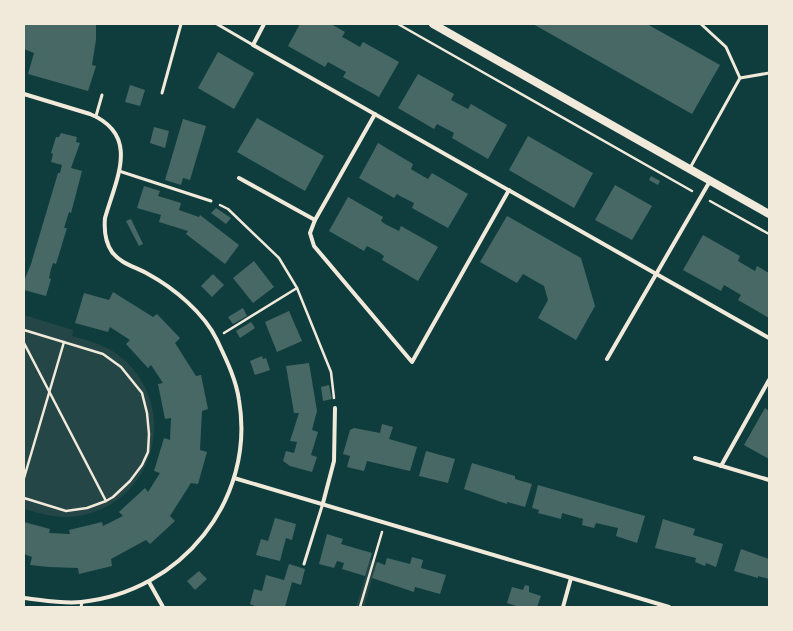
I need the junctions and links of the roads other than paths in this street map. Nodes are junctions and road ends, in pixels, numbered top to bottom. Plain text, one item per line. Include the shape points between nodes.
1 (182, 24) edge
2 (216, 24) edge
3 (264, 24) edge
4 (433, 24) edge
5 (701, 24) edge
6 (253, 45) junction
7 (769, 72) edge
8 (740, 78) junction
9 (162, 93) dead end
10 (24, 94) edge
11 (102, 95) dead end
12 (375, 114) junction
13 (96, 116) junction
14 (689, 170) junction
15 (119, 171) junction
16 (239, 178) dead end
17 (710, 181) junction
18 (509, 190) junction
19 (211, 200) road end
20 (769, 214) edge
21 (315, 220) junction
22 (656, 274) junction
23 (769, 338) edge
24 (607, 359) dead end
25 (768, 382) edge
26 (335, 408) road end
27 (695, 458) dead end
28 (721, 466) junction
29 (234, 478) junction
30 (769, 480) edge
31 (323, 504) junction
32 (304, 564) dead end
33 (571, 578) junction
34 (149, 582) junction
35 (24, 598) edge
36 (81, 605) edge
37 (163, 607) edge
38 (563, 607) edge
39 (669, 607) edge

1 - 9 lane
2 - 6 lane
3 - 6 street
4 - 14 main road
5 - 8 lane via 726,47
6 - 12 street
7 - 8 lane
8 - 14 lane
10 - 13 street
11 - 13 lane
12 - 18 street
12 - 21 street
13 - 15 street via 113,129 121,144 122,160
14 - 17 main road
15 - 19 lane
15 - 29 street via 104,227 108,244 125,263 173,290 197,313 216,338 231,369 239,400 242,434
16 - 21 street
17 - 20 main road
17 - 22 street
18 - 21 street via 412,362 314,246 310,233
18 - 22 street
22 - 23 street
22 - 24 street
25 - 28 street
26 - 31 street via 334,461
27 - 28 street
28 - 30 street
29 - 31 street
29 - 34 street via 222,510 202,540 178,562
31 - 32 lane
31 - 33 street
33 - 38 street
33 - 39 street
34 - 36 street
34 - 37 street
35 - 36 street

